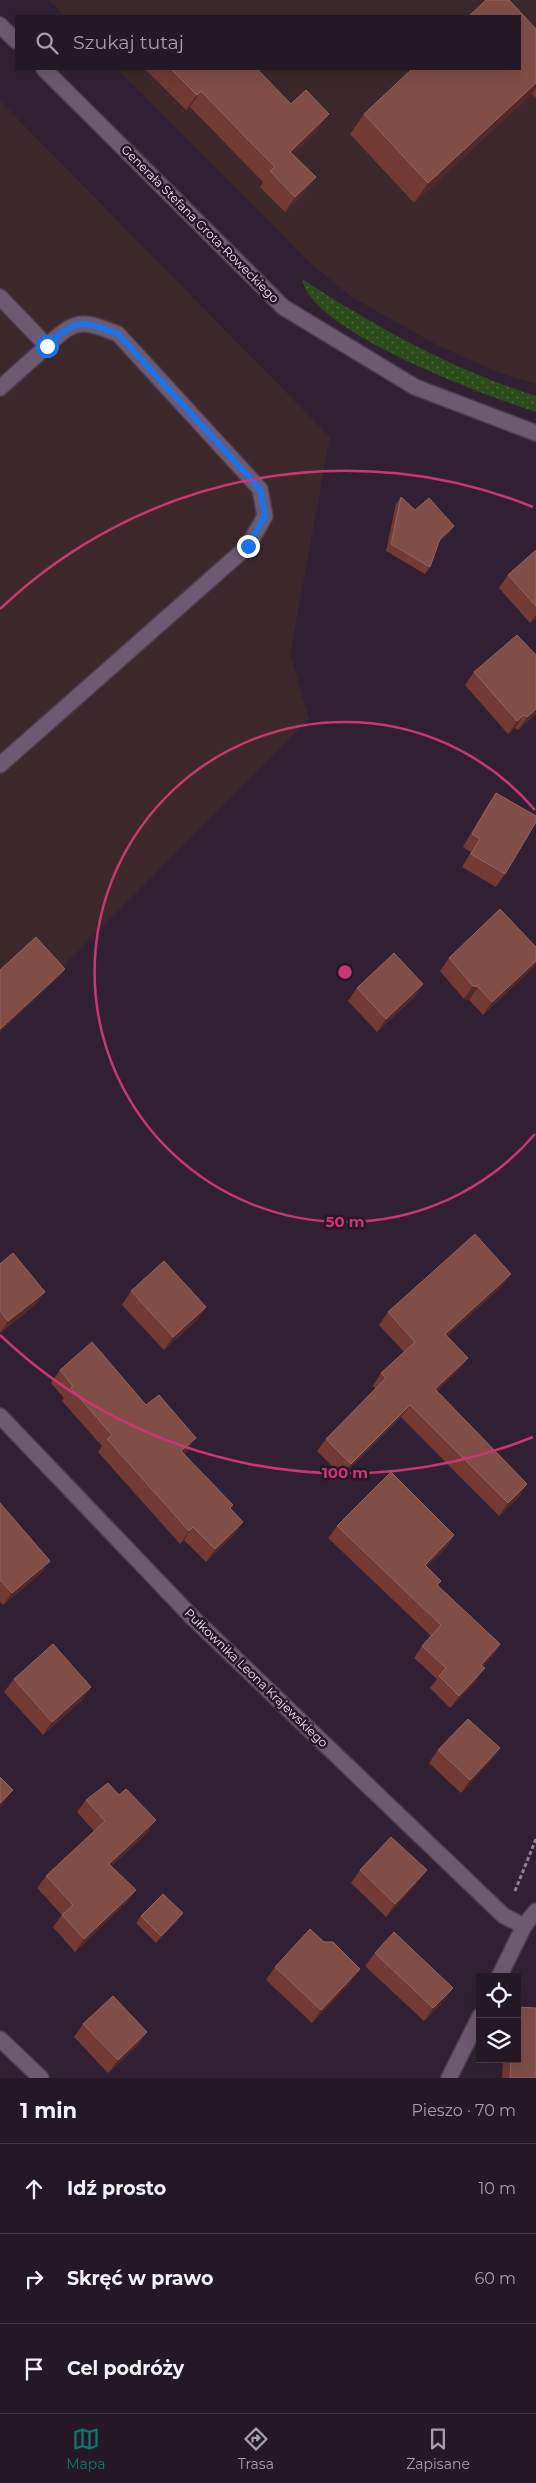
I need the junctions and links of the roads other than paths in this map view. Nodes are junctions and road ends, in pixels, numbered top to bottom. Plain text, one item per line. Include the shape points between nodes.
1 (0, 25) edge
2 (15, 40) edge
3 (45, 70) edge
4 (0, 296) edge
5 (47, 346) junction
6 (0, 388) edge
7 (536, 433) edge
8 (0, 765) edge
9 (0, 1416) edge
10 (536, 1911) edge
11 (524, 1926) junction
12 (501, 1973) edge
13 (479, 2018) edge
14 (0, 2039) edge
15 (41, 2078) edge
16 (449, 2078) edge

1 - 2 street
3 - 7 street, Generała Stefana Grota-Roweckiego via 283,307 415,387
4 - 5 street
5 - 6 street
5 - 8 street via 66,328 88,323 118,334 260,489 265,516 248,546
9 - 11 street, Pułkownika Leona Krajewskiego via 192,1617 504,1916
10 - 11 street
11 - 12 street
13 - 16 street
14 - 15 street

